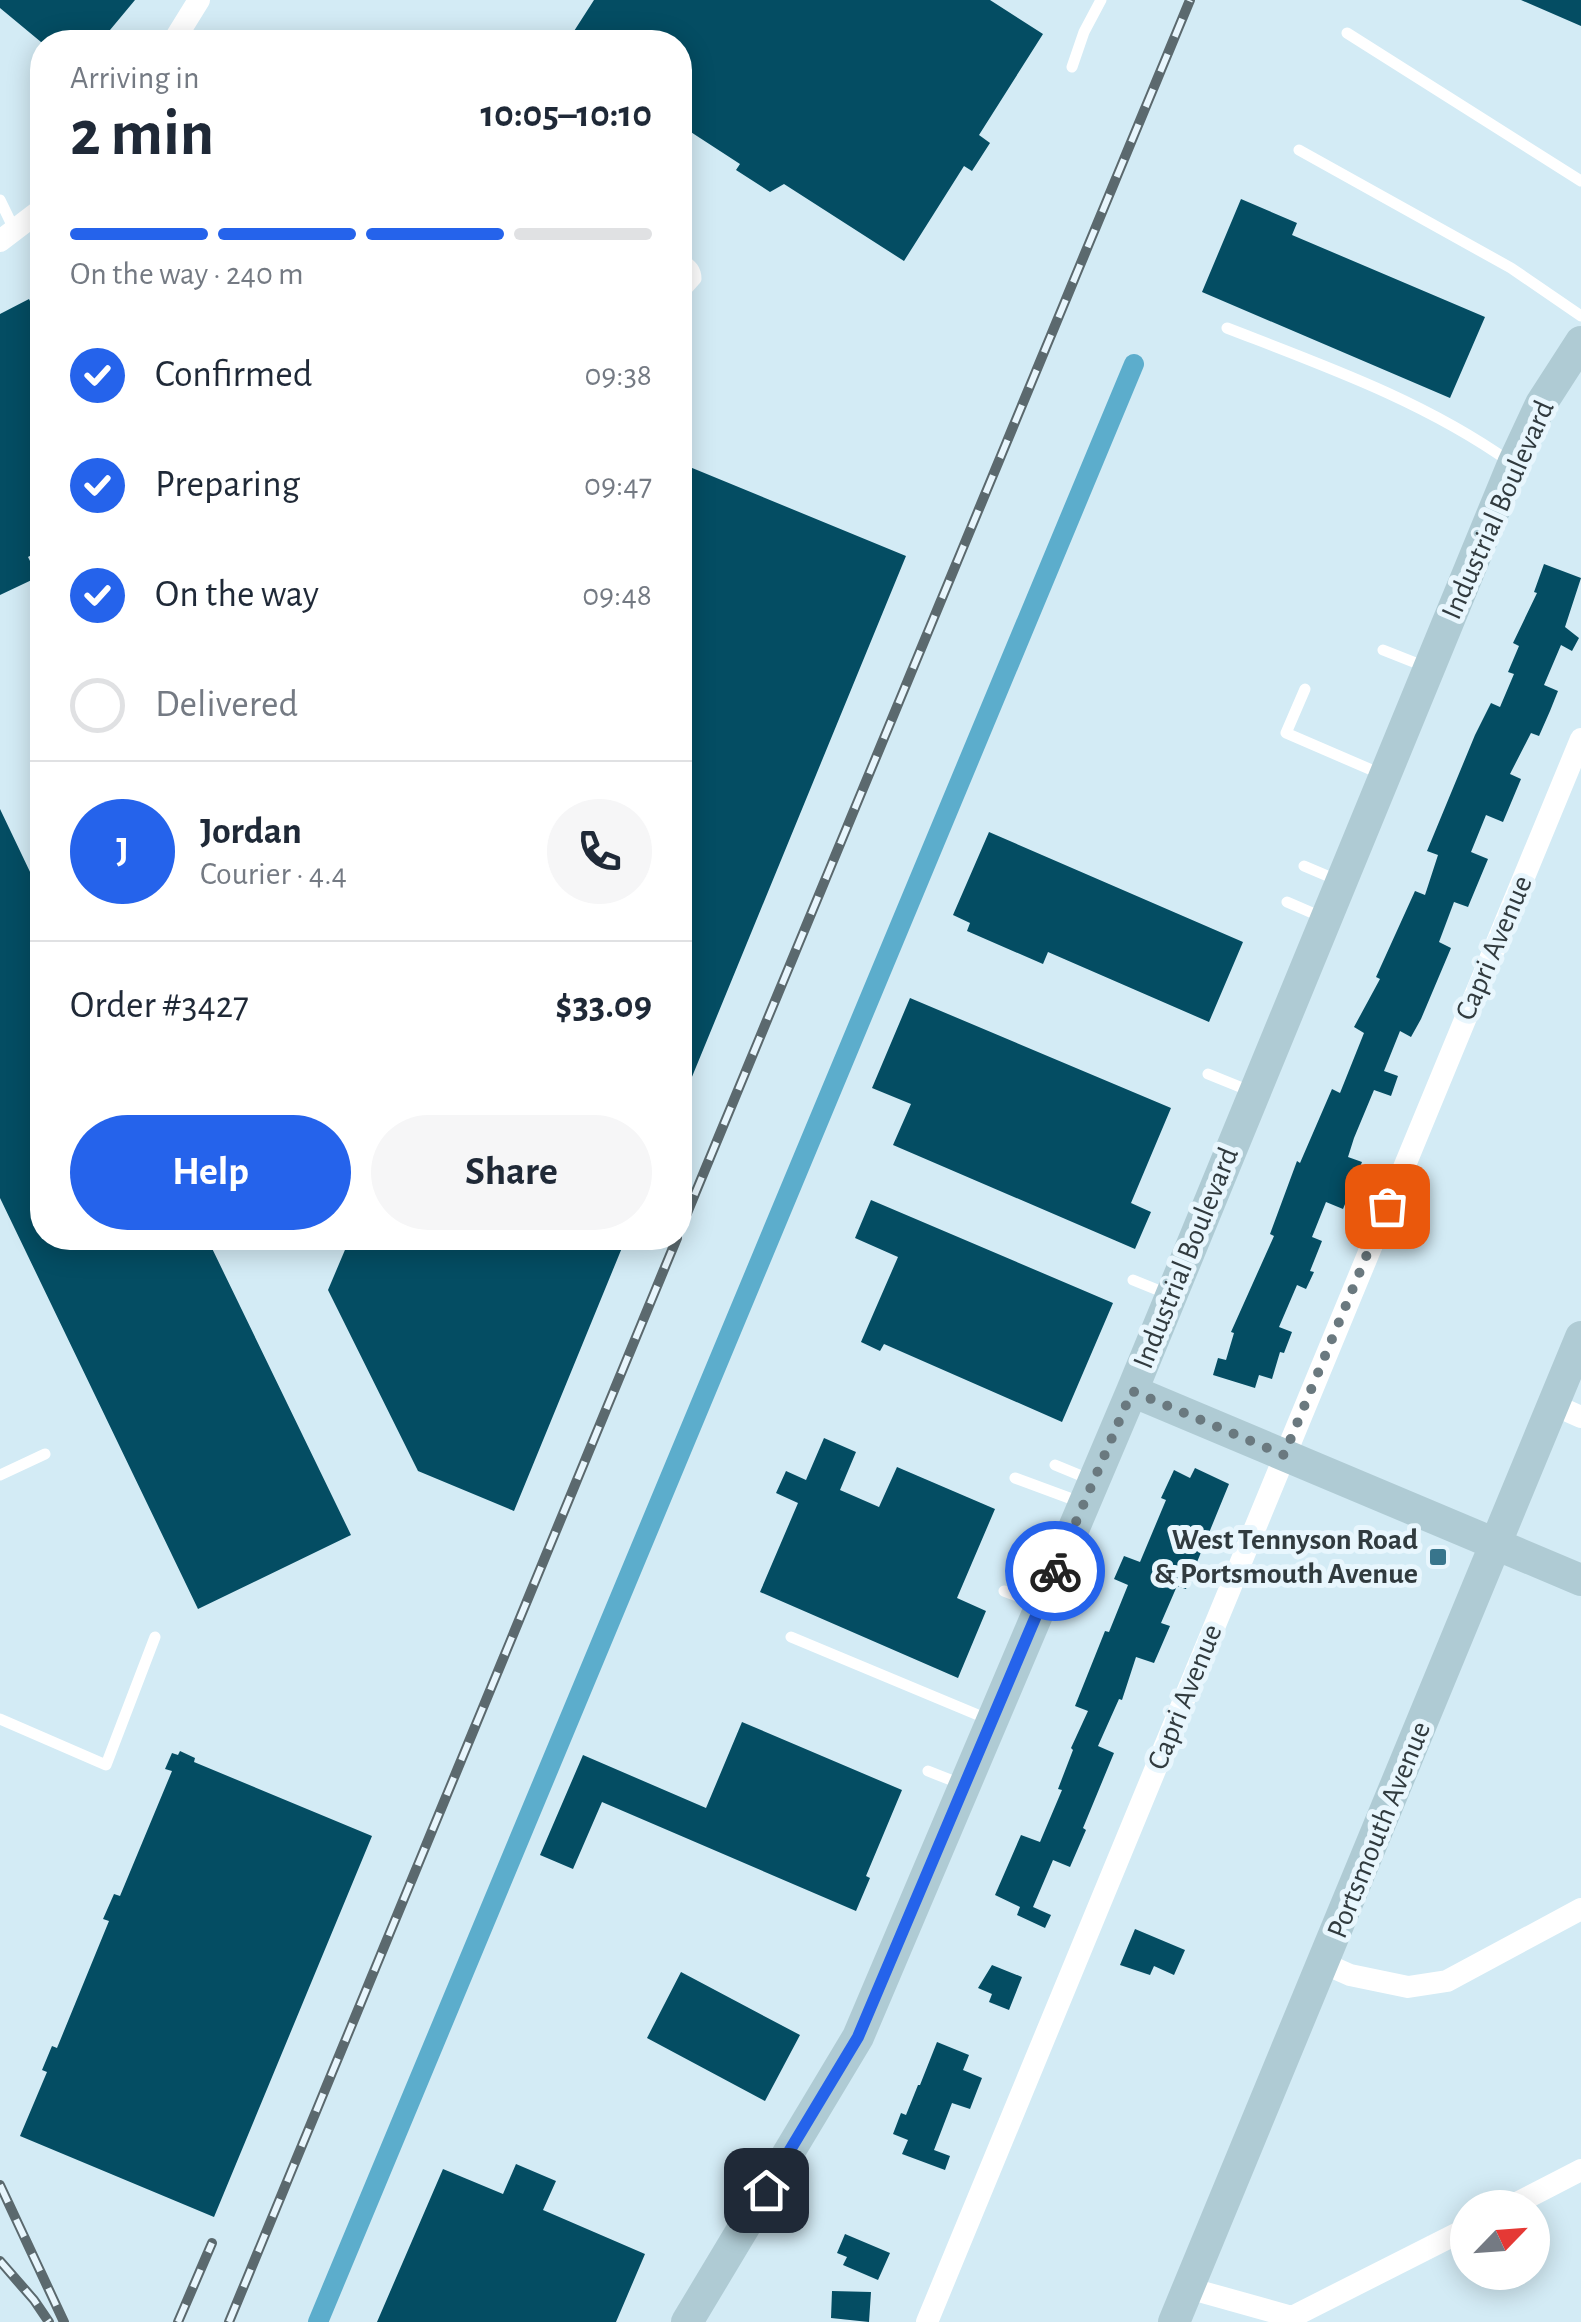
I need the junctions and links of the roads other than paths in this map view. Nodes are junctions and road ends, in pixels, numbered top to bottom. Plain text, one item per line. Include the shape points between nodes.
1 (199, 0) edge
2 (1102, 0) edge
3 (180, 30) edge
4 (1347, 33) dead end
5 (1072, 67) dead end
6 (1299, 150) dead end
7 (1581, 181) edge
8 (0, 200) edge
9 (26, 227) edge
10 (1581, 316) edge
11 (1227, 328) dead end
12 (1581, 342) edge
13 (1514, 464) junction
14 (1383, 650) dead end
15 (1429, 668) junction
16 (1305, 689) dead end
17 (1581, 740) edge
18 (1384, 775) junction
19 (1304, 866) dead end
20 (1341, 882) junction
21 (1287, 902) dead end
22 (1326, 919) junction
23 (1208, 1074) dead end
24 (1254, 1093) junction
25 (1133, 1280) dead end
26 (1171, 1296) junction
27 (1581, 1337) edge
28 (1132, 1391) junction
29 (1567, 1411) edge
30 (44, 1454) dead end
31 (1284, 1455) junction
32 (1055, 1465) dead end
33 (0, 1475) edge
34 (1015, 1478) dead end
35 (1089, 1492) junction
36 (1495, 1544) junction
37 (1581, 1580) edge
38 (1004, 1591) dead end
39 (1041, 1605) junction
40 (155, 1637) dead end
41 (791, 1637) dead end
42 (0, 1719) edge
43 (993, 1721) junction
44 (928, 1771) dead end
45 (966, 1786) junction
46 (1581, 1909) edge
47 (1324, 1964) junction
48 (1581, 2170) edge
49 (1542, 2190) edge
50 (1450, 2237) edge
51 (1188, 2288) junction
52 (687, 2322) edge
53 (928, 2322) edge
54 (1174, 2322) edge

1 - 3 street
2 - 5 lane
4 - 7 lane
6 - 10 lane via 1511,268
8 - 9 lane
11 - 13 lane via 1362,380 1472,435
12 - 13 main road, Industrial Boulevard
13 - 15 main road, Industrial Boulevard
14 - 15 lane
15 - 18 main road, Industrial Boulevard
16 - 18 lane via 1286,734
17 - 31 street, Capri Avenue
18 - 20 main road, Industrial Boulevard
19 - 20 lane
20 - 22 main road, Industrial Boulevard
21 - 22 lane
22 - 24 main road, Industrial Boulevard
23 - 24 lane
24 - 26 main road, Industrial Boulevard
25 - 26 lane
26 - 28 main road, Industrial Boulevard
27 - 29 main road, Portsmouth Avenue
28 - 31 main road
28 - 35 main road, Industrial Boulevard
29 - 36 main road, Portsmouth Avenue
30 - 33 lane
31 - 36 main road
31 - 53 street, Capri Avenue
32 - 35 lane
34 - 35 lane
35 - 39 main road, Industrial Boulevard
36 - 37 main road
36 - 47 main road, Portsmouth Avenue
38 - 39 lane
39 - 43 main road, Industrial Boulevard
40 - 42 lane via 106,1765
41 - 43 lane
43 - 45 main road, Industrial Boulevard
44 - 45 lane
45 - 52 main road, Industrial Boulevard via 858,2037
46 - 47 street via 1447,1981 1408,1987
47 - 51 main road, Portsmouth Avenue
48 - 49 street
50 - 51 street via 1292,2317
51 - 54 main road, Portsmouth Avenue

